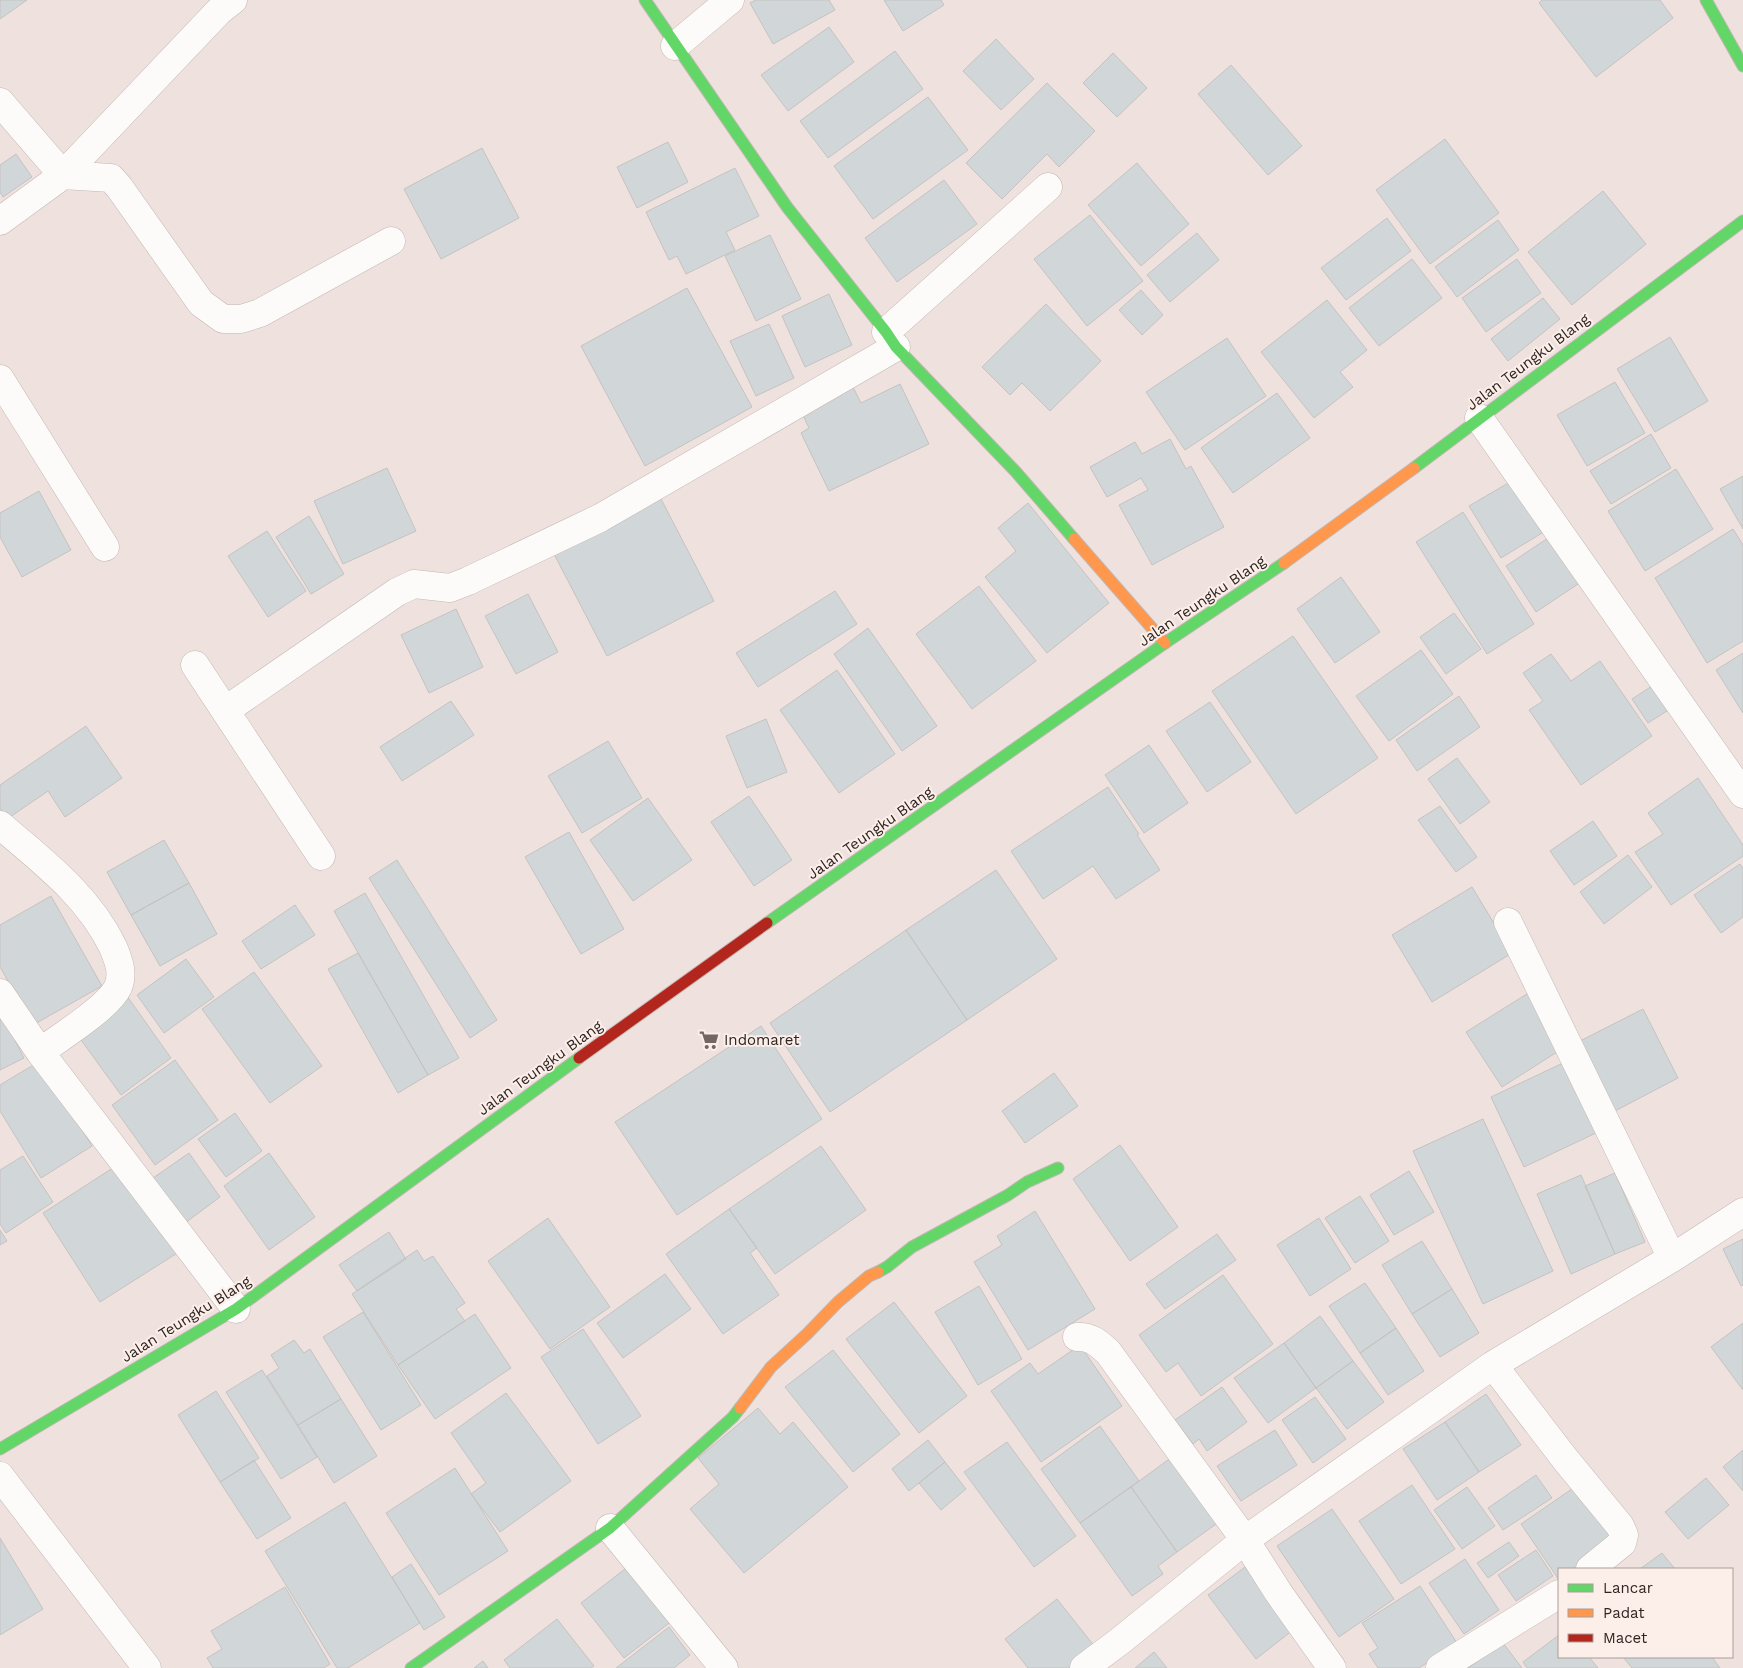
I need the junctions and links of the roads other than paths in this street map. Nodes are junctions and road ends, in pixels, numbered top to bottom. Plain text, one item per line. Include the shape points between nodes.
1 (233, 0) edge
2 (645, 0) edge
3 (730, 0) edge
4 (1706, 0) edge
5 (675, 46) junction
6 (1743, 66) edge
7 (0, 102) edge
8 (63, 175) junction
9 (1048, 187) dead end
10 (0, 221) edge
11 (1743, 221) edge
12 (391, 241) dead end
13 (891, 340) junction
14 (0, 379) edge
15 (1479, 418) junction
16 (105, 547) dead end
17 (1165, 643) junction
18 (195, 664) dead end
19 (226, 710) junction
20 (1743, 794) edge
21 (0, 825) edge
22 (321, 856) dead end
23 (1508, 922) dead end
24 (0, 993) edge
25 (40, 1052) junction
26 (1058, 1168) dead end
27 (1743, 1212) edge
28 (1672, 1258) junction
29 (236, 1310) junction
30 (1077, 1337) dead end
31 (1493, 1365) junction
32 (0, 1449) edge
33 (0, 1476) edge
34 (610, 1528) junction
35 (1245, 1540) junction
36 (1591, 1568) edge
37 (1558, 1595) edge
38 (147, 1668) edge
39 (411, 1668) edge
40 (724, 1668) edge
41 (1084, 1668) edge
42 (1332, 1668) edge
43 (1440, 1668) edge

1 - 8 street
2 - 5 street
3 - 5 street
4 - 6 street
5 - 13 street via 787,207
7 - 8 street
8 - 10 street
8 - 12 street via 111,178 201,303 224,319 260,313
9 - 13 street
11 - 15 street, Jalan Teungku Blang
13 - 17 street via 1016,472
13 - 19 street via 600,518 450,588 414,584 397,592
14 - 16 street
15 - 17 street, Jalan Teungku Blang via 1303,551
15 - 20 street
17 - 29 street, Jalan Teungku Blang via 662,997
18 - 19 street
19 - 22 street
21 - 25 street via 88,905 120,963 118,986 104,1005
23 - 28 street
24 - 25 street
25 - 29 street
26 - 34 street via 912,1247 887,1267 869,1276 770,1367 733,1417
27 - 28 street
28 - 31 street
29 - 32 street, Jalan Teungku Blang
30 - 35 street via 1093,1339 1108,1352
31 - 35 street
31 - 36 street via 1620,1526 1624,1535 1622,1542
33 - 38 street
34 - 39 street
34 - 40 street
35 - 41 street
35 - 42 street
37 - 43 street

